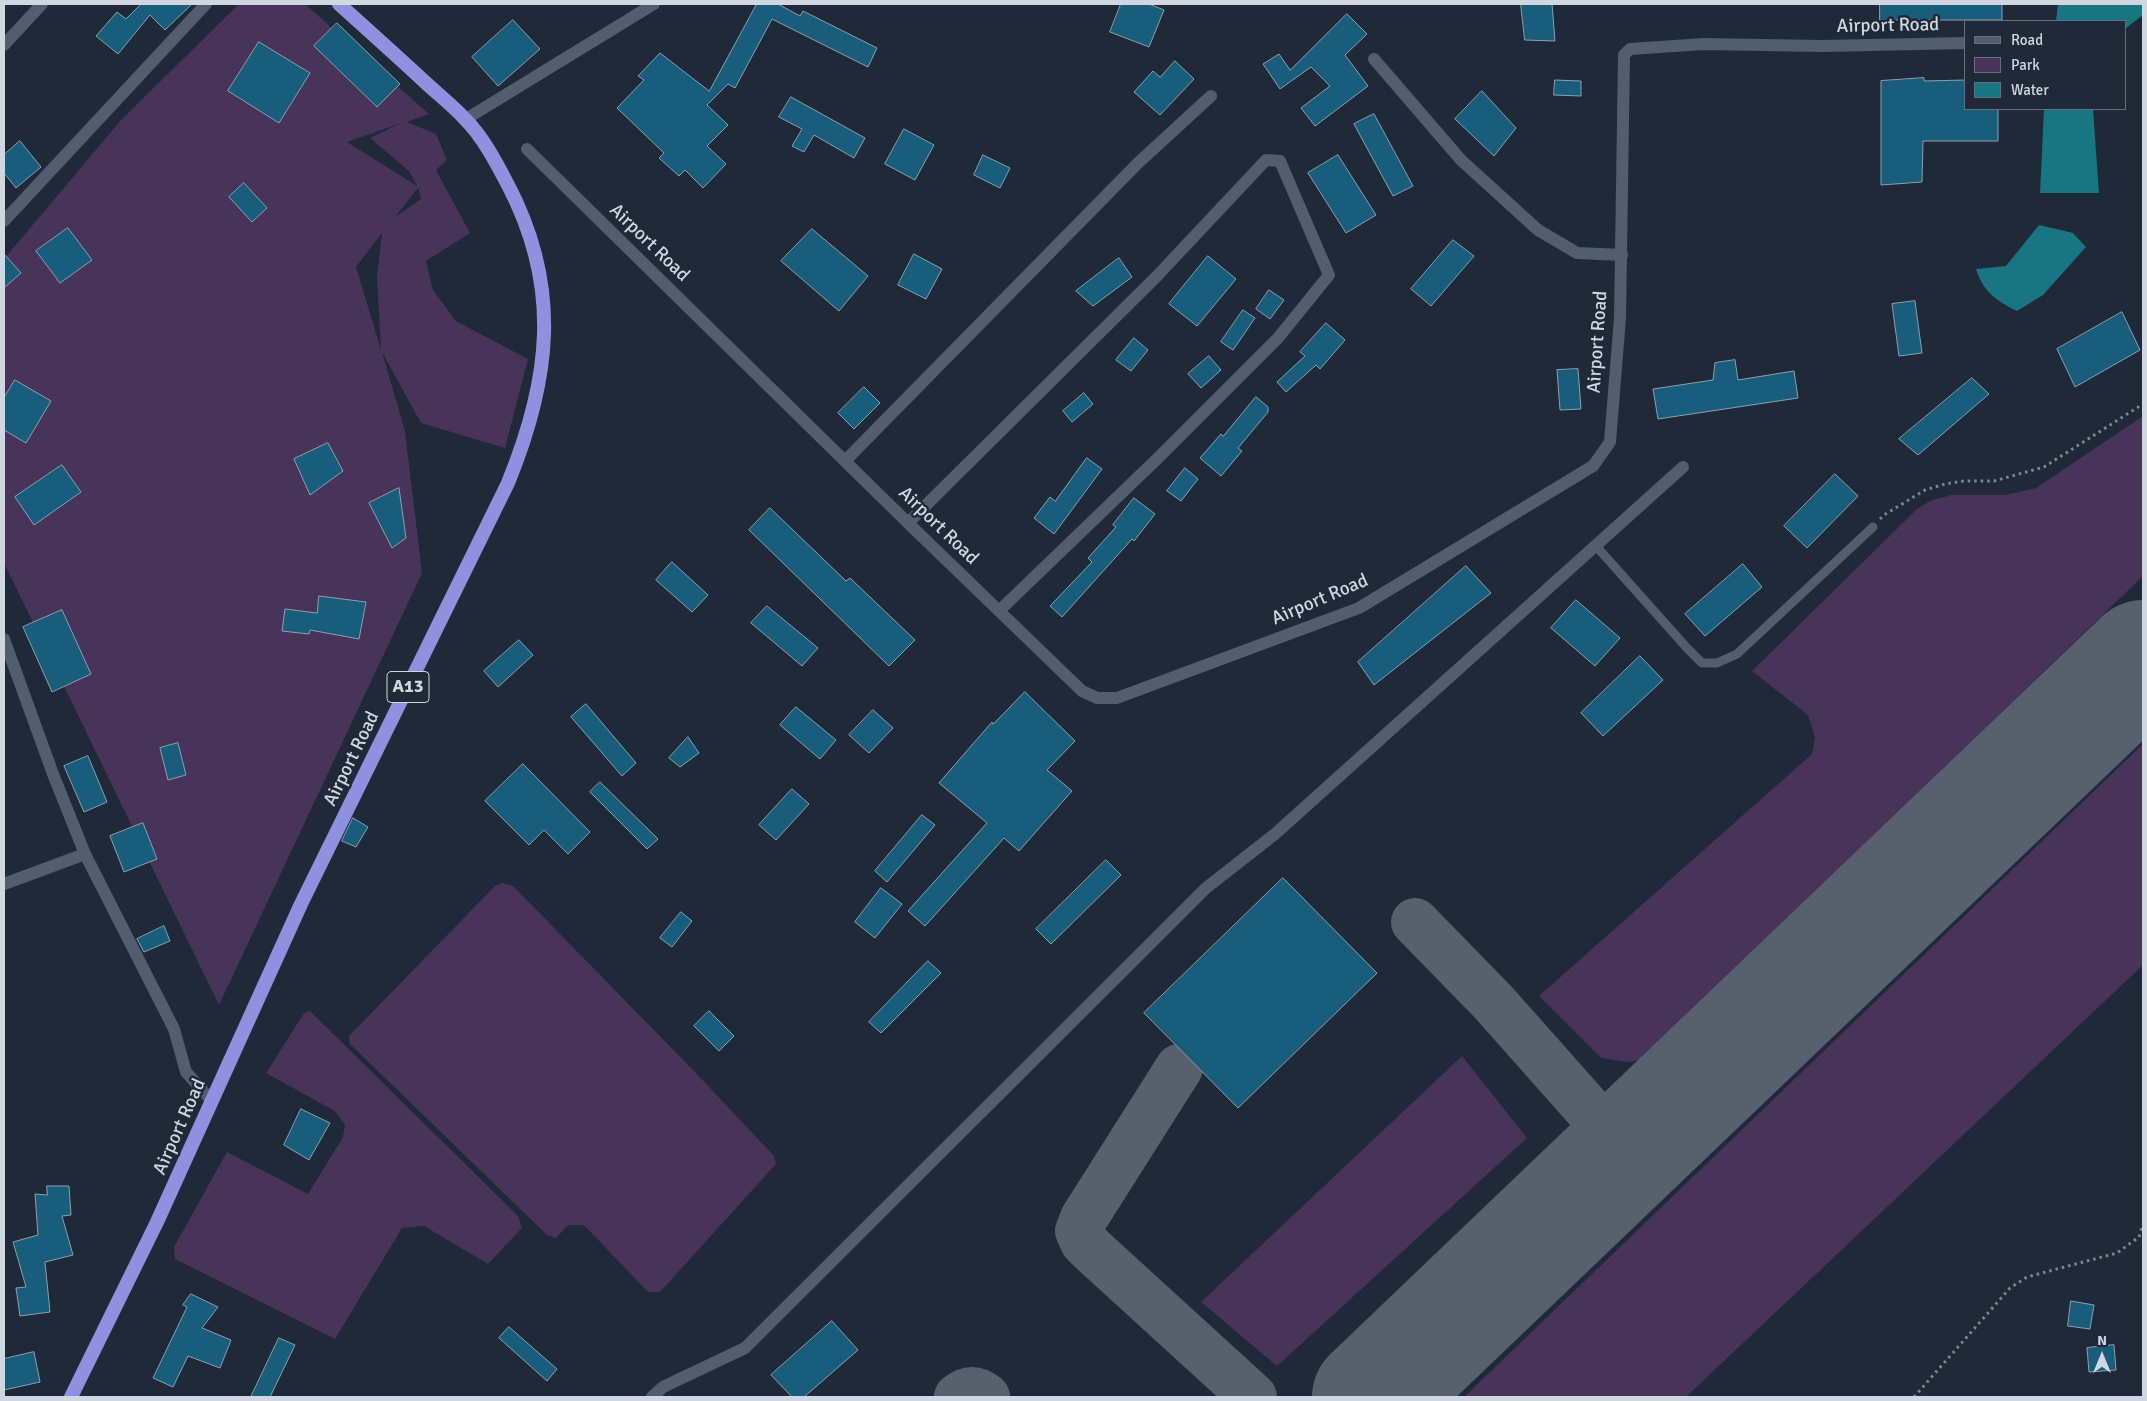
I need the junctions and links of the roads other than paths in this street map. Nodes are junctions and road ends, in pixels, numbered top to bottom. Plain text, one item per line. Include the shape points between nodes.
1 (42, 4) edge
2 (206, 4) edge
3 (339, 4) edge
4 (654, 4) edge
5 (1964, 43) edge
6 (4, 45) edge
7 (1374, 59) dead end
8 (1211, 96) dead end
9 (466, 119) junction
10 (527, 149) dead end
11 (4, 221) edge
12 (1622, 255) junction
13 (844, 461) junction
14 (1683, 467) dead end
15 (908, 523) junction
16 (1873, 527) road end
17 (1596, 546) junction
18 (1000, 610) junction
19 (4, 639) edge
20 (86, 854) junction
21 (4, 884) edge
22 (212, 1101) junction
23 (71, 1397) edge
24 (652, 1397) edge

1 - 6 street
2 - 11 street
3 - 9 highway, Airport Road / A13
4 - 9 street
5 - 12 street, Airport Road via 1704,44 1630,49 1624,55
7 - 12 street via 1461,160 1538,230 1577,253
8 - 13 street via 1138,163
9 - 22 highway, Airport Road / A13 via 520,206 540,269 545,330 534,410 508,484 301,904
10 - 13 street, Airport Road
12 - 18 street, Airport Road via 1610,442 1593,466 1359,608 1117,698 1097,698 1082,691
13 - 15 street, Airport Road
14 - 17 street
15 - 18 street, Airport Road
15 - 18 street via 1157,276 1266,160 1280,161 1329,275 1278,338
16 - 17 lane via 1737,654 1717,663 1702,662 1687,648
17 - 24 street via 1275,834 1206,888 745,1348 663,1387
19 - 20 street
20 - 21 street
20 - 22 street via 174,1029 186,1072
22 - 23 highway, Airport Road / A13

